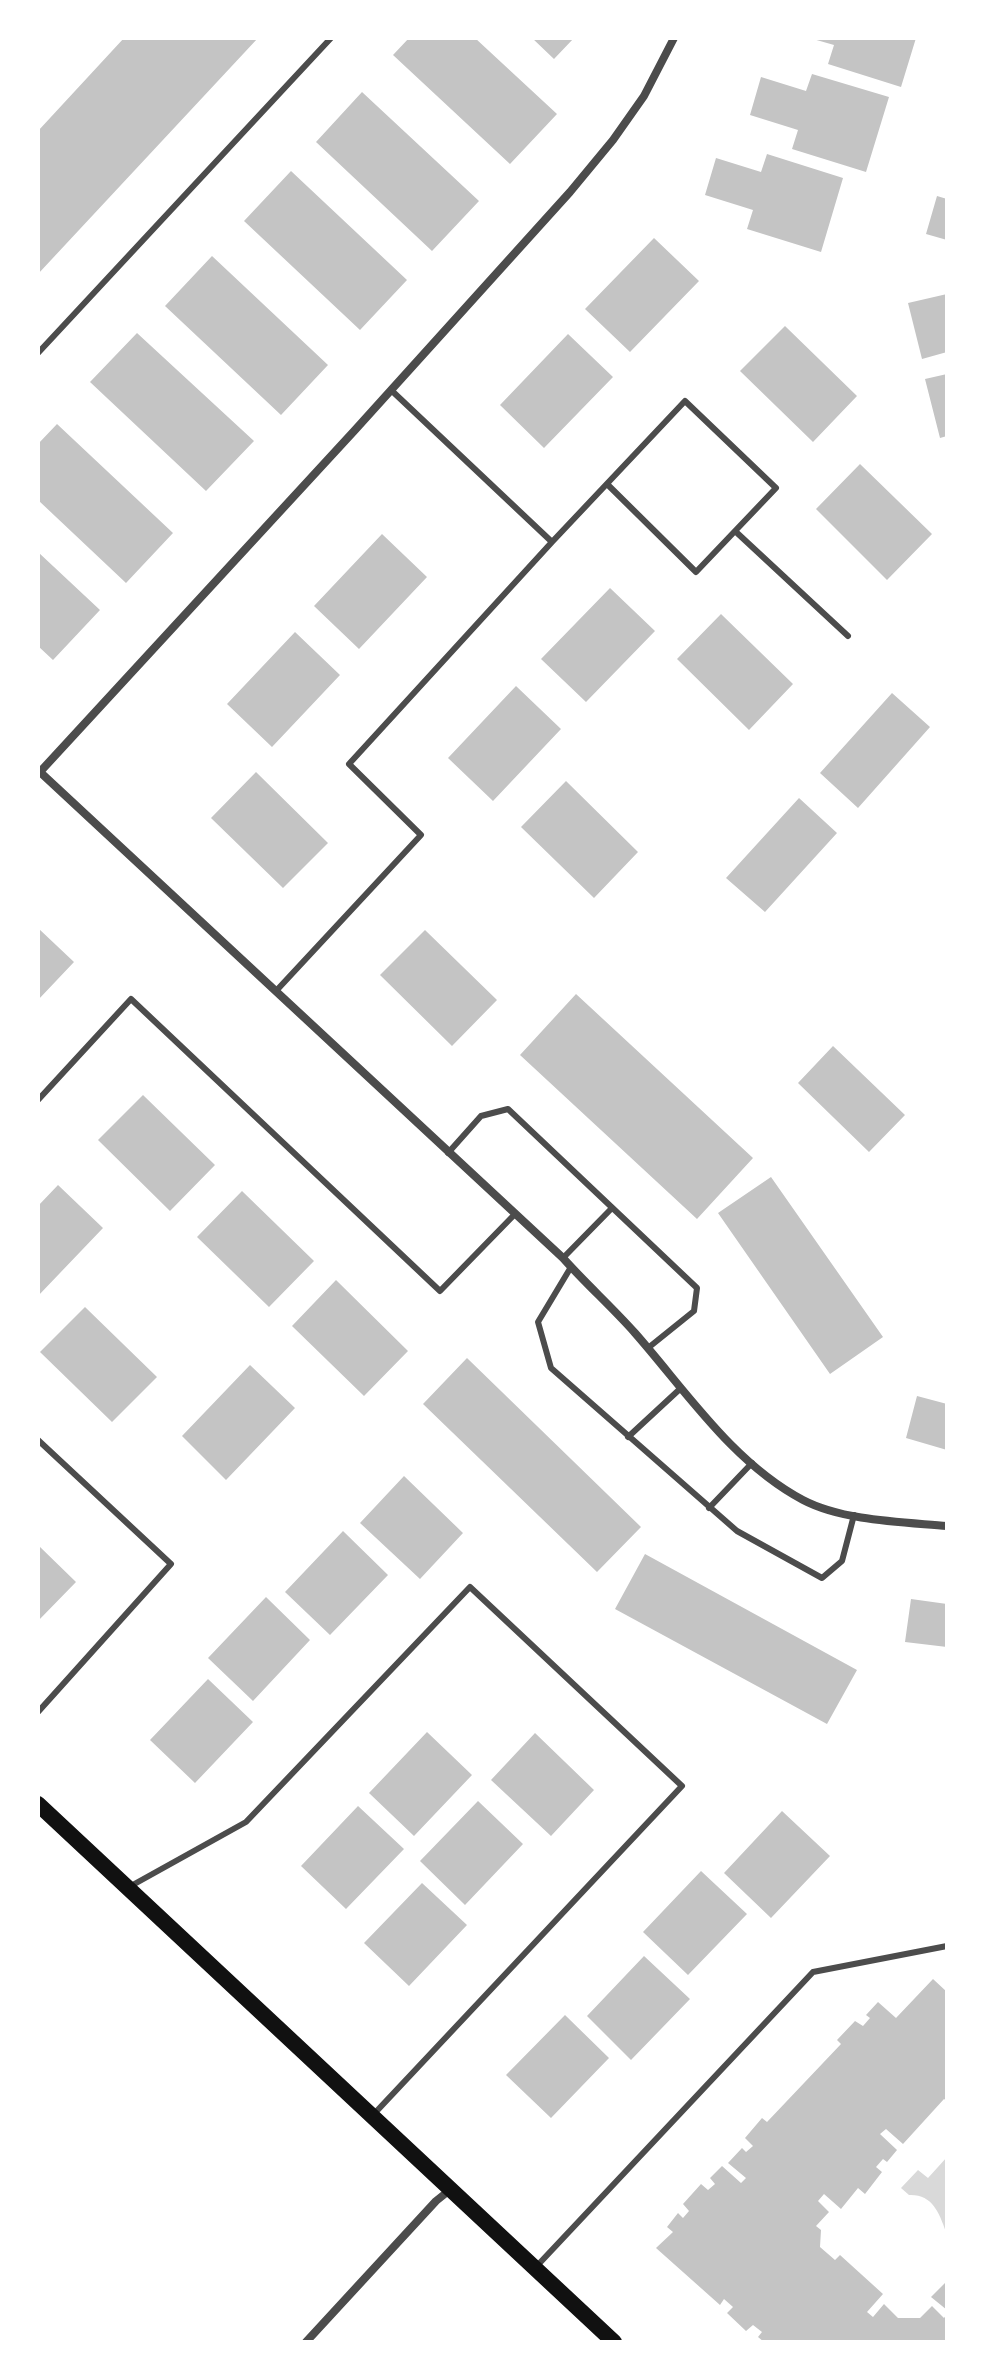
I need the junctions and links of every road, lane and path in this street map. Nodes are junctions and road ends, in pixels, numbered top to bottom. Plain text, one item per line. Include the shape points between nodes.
1 (331, 38) edge
2 (674, 38) edge
3 (38, 353) edge
4 (391, 390) junction
5 (607, 484) junction
6 (735, 531) junction
7 (552, 542) junction
8 (848, 636) dead end
9 (39, 773) edge
10 (276, 991) junction
11 (38, 1100) edge
12 (448, 1153) junction
13 (612, 1208) junction
14 (515, 1214) junction
15 (563, 1258) junction
16 (571, 1267) junction
17 (648, 1348) junction
18 (681, 1388) junction
19 (628, 1437) junction
20 (38, 1440) edge
21 (752, 1463) junction
22 (709, 1508) junction
23 (854, 1515) junction
24 (947, 1526) edge
25 (38, 1712) edge
26 (38, 1804) edge
27 (128, 1888) junction
28 (947, 1946) edge
29 (373, 2115) junction
30 (452, 2189) junction
31 (535, 2268) junction
32 (306, 2342) edge
33 (614, 2342) edge

1 - 3 lane
2 - 4 street via 644,96 613,140
4 - 7 lane
4 - 9 street
5 - 6 lane via 696,572
5 - 6 lane via 685,401 776,488
5 - 7 lane
6 - 8 lane
7 - 10 lane via 349,764 421,835
9 - 10 street
10 - 12 street
11 - 14 lane via 131,999 440,1291
12 - 13 lane via 481,1116 508,1109
12 - 14 street
13 - 15 lane
13 - 17 lane via 697,1288 694,1311
14 - 15 street
15 - 16 street
16 - 17 street
16 - 19 lane via 538,1322 551,1368
17 - 18 street
18 - 19 lane
18 - 21 street
19 - 22 lane
20 - 25 lane via 171,1564
21 - 22 lane
21 - 23 street via 805,1502
22 - 23 lane via 737,1531 822,1578 842,1561
23 - 24 street
26 - 27 main road
27 - 29 main road
27 - 29 lane via 246,1822 470,1587 682,1786
28 - 31 lane via 813,1972
29 - 30 main road
30 - 31 main road
30 - 32 street
31 - 33 main road

